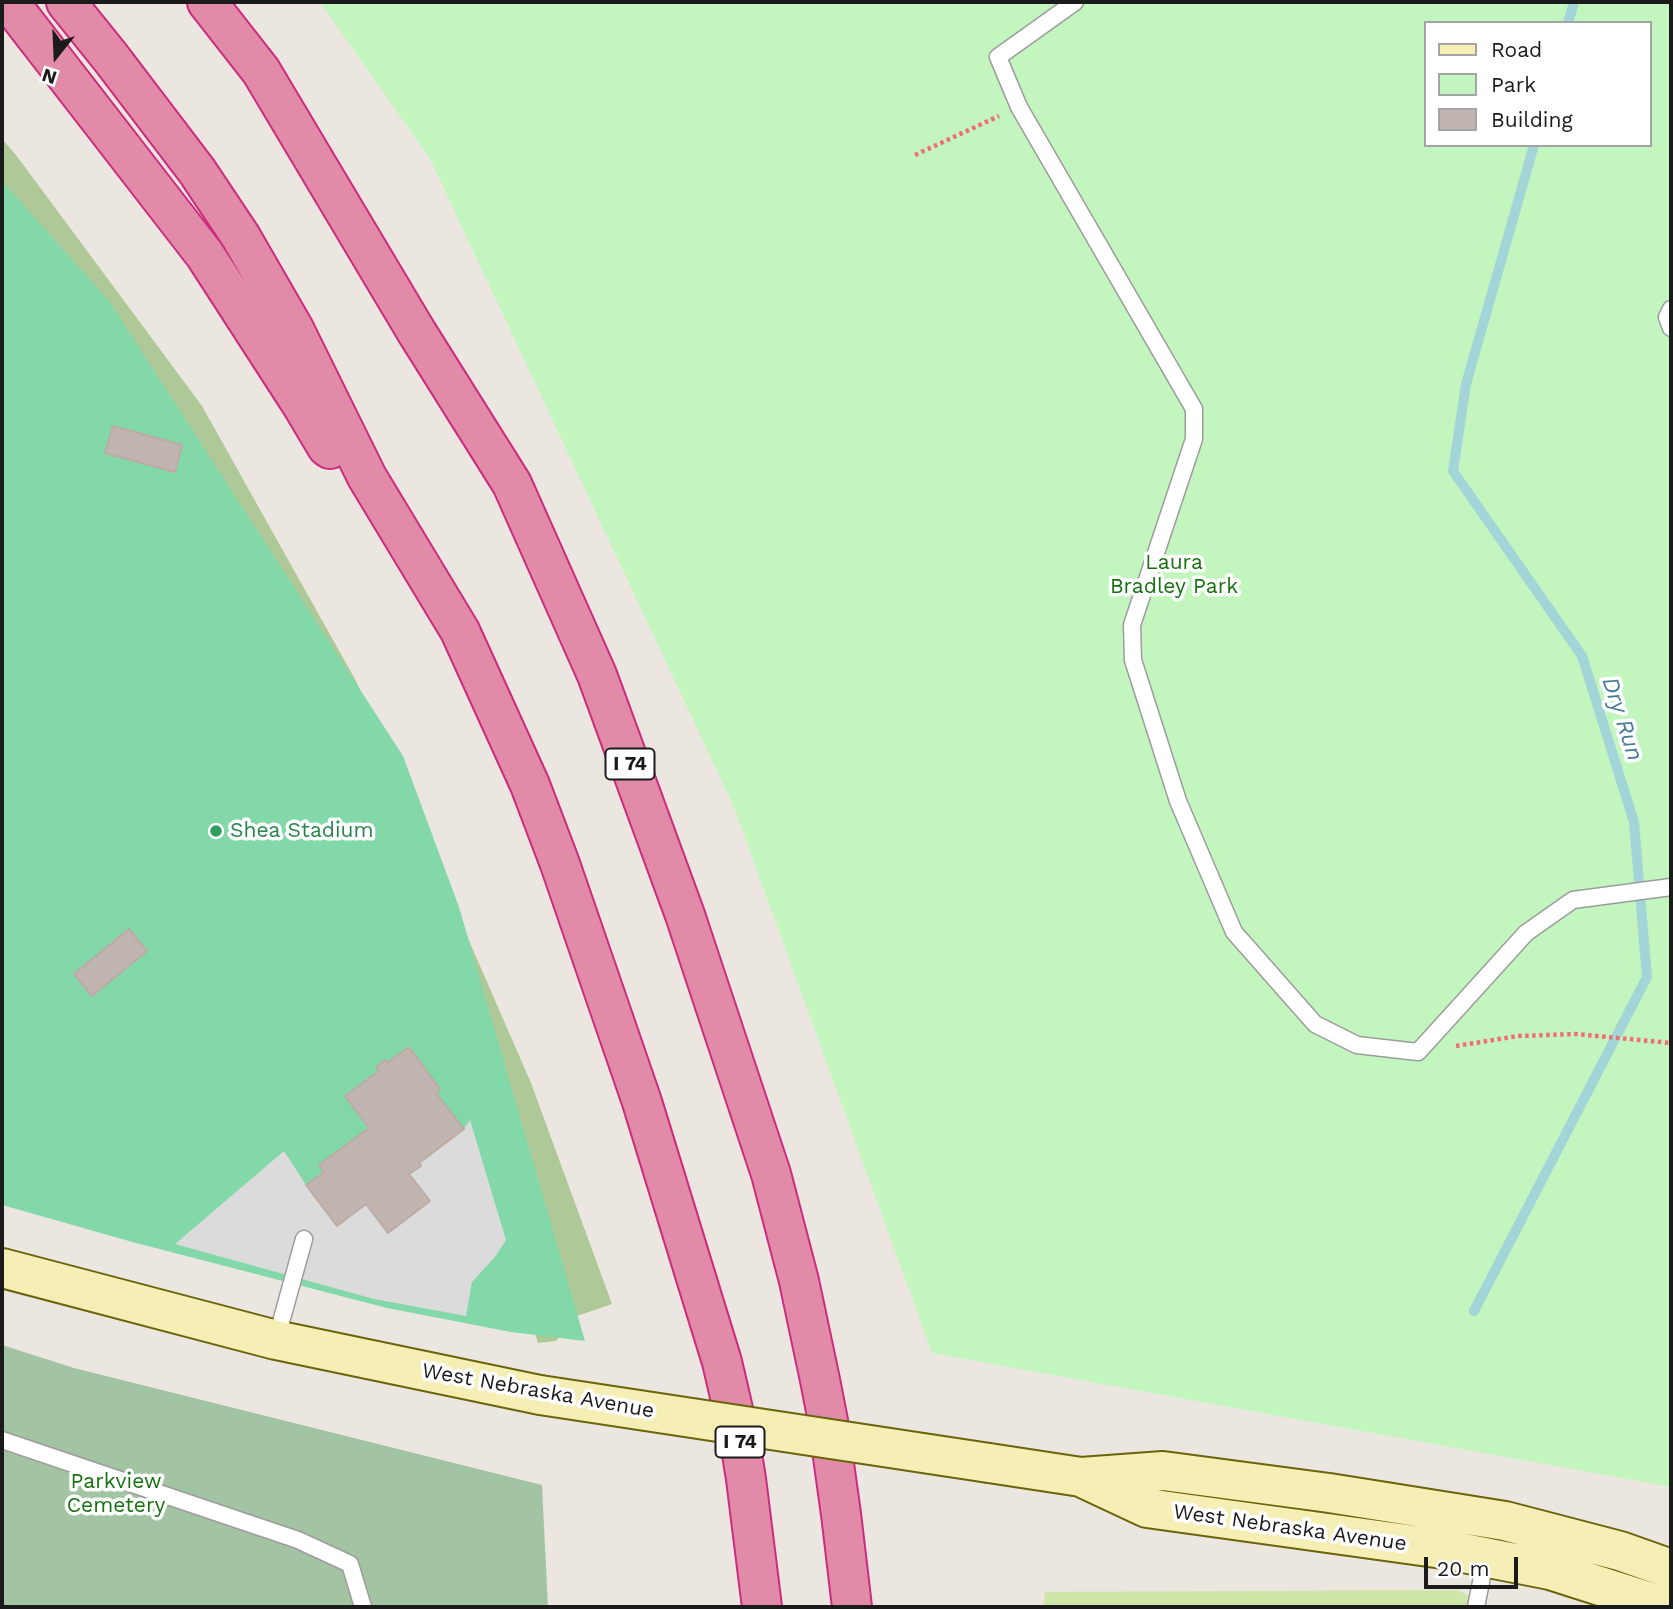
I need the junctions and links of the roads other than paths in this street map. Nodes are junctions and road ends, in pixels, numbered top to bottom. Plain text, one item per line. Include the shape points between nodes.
1 (9, 2) edge
2 (66, 2) edge
3 (207, 2) edge
4 (232, 2) edge
5 (1075, 2) edge
6 (261, 71) junction
7 (1671, 309) edge
8 (1671, 328) edge
9 (368, 477) junction
10 (1671, 887) edge
11 (304, 1239) dead end
12 (2, 1268) edge
13 (276, 1340) junction
14 (2, 1440) edge
15 (1081, 1477) junction
16 (1486, 1557) junction
17 (1671, 1569) edge
18 (363, 1607) edge
19 (762, 1607) edge
20 (852, 1607) edge
21 (1476, 1607) edge
22 (1666, 1607) edge

1 - 9 highway via 205,255 327,447
2 - 9 highway, I 74 via 224,211 294,329
3 - 6 highway, I 74
4 - 6 highway
5 - 10 lane via 998,57 1018,107 1194,409 1194,439 1132,625 1133,660 1178,800 1234,932 1315,1024 1357,1045 1418,1052 1526,933 1573,900
6 - 20 highway, I 74 via 512,484 611,710 771,1174 822,1394
7 - 8 lane via 1667,317
9 - 19 highway, I 74 via 460,631 560,864 642,1102 722,1362 739,1435
11 - 13 lane
12 - 13 main road, West Nebraska Avenue
13 - 15 main road, West Nebraska Avenue, bridge via 540,1395
14 - 18 lane via 298,1540 350,1564
15 - 16 main road, West Nebraska Avenue via 1146,1508
15 - 17 main road, West Nebraska Avenue via 1163,1471 1329,1493 1505,1521
16 - 21 lane
16 - 22 main road, West Nebraska Avenue via 1550,1570

